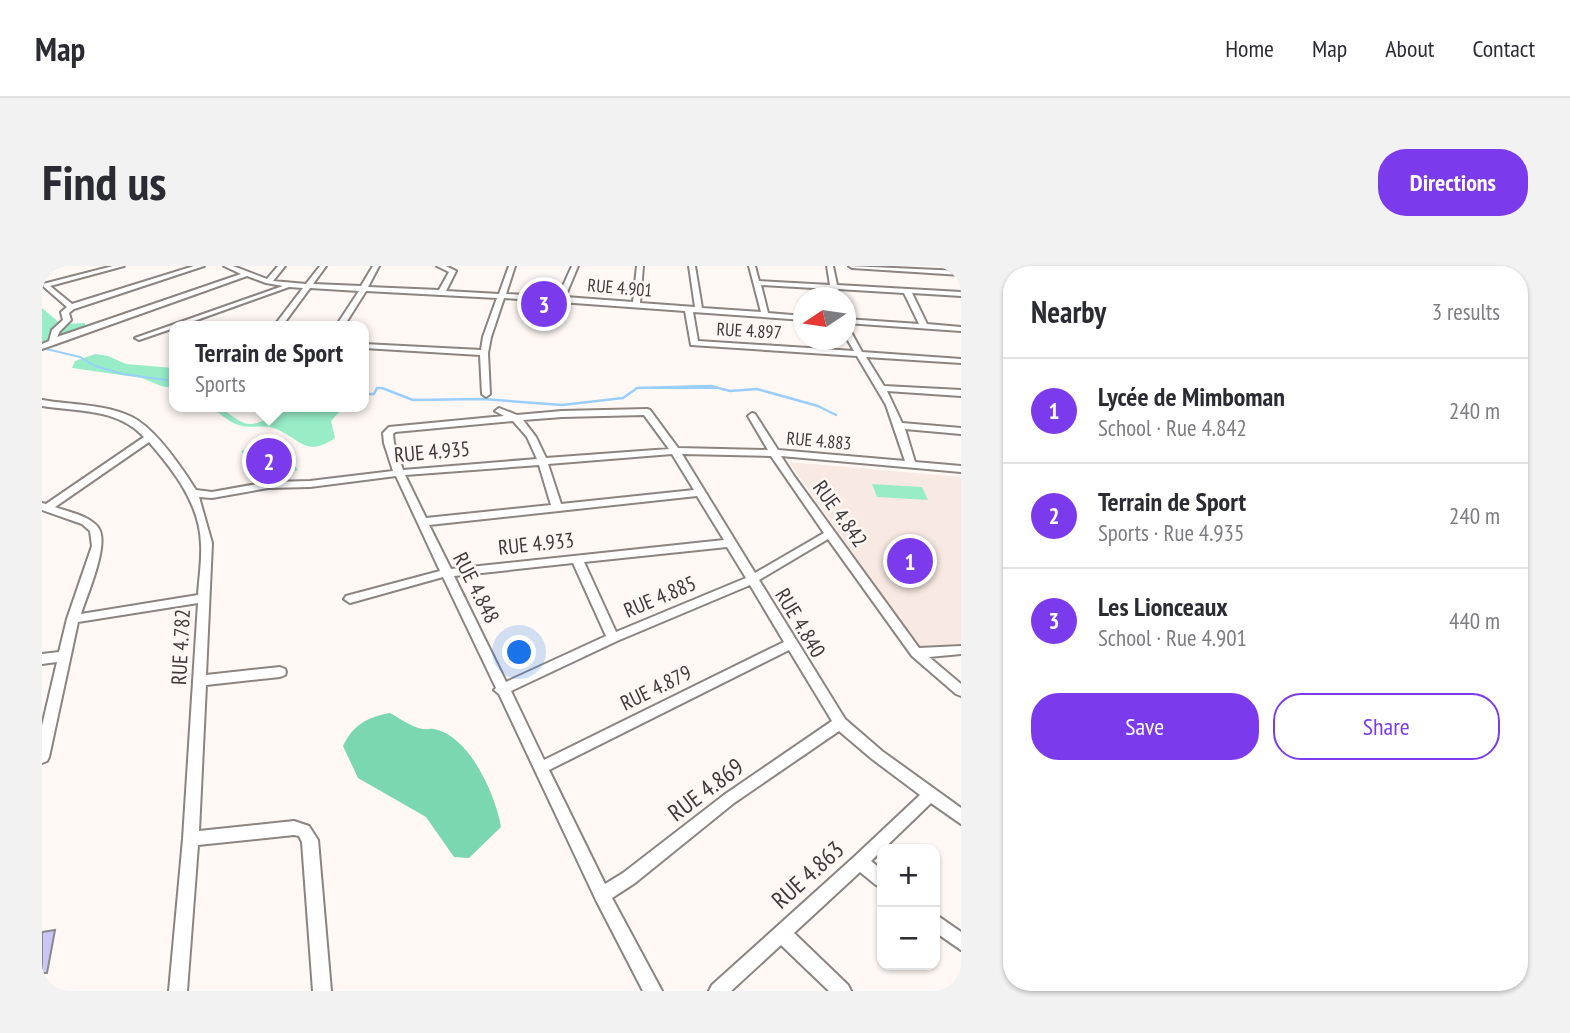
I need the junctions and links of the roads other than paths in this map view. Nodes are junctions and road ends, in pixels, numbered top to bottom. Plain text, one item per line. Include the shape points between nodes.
1 (121, 266) edge
2 (201, 266) edge
3 (227, 266) edge
4 (282, 266) edge
5 (323, 266) edge
6 (376, 266) edge
7 (440, 266) edge
8 (512, 266) edge
9 (575, 266) edge
10 (640, 266) edge
11 (692, 266) edge
12 (752, 266) edge
13 (830, 266) edge
14 (852, 266) edge
15 (907, 268) edge
16 (959, 271) edge
17 (246, 274) junction
18 (268, 282) junction
19 (961, 282) edge
20 (757, 283) junction
21 (43, 285) edge
22 (293, 285) junction
23 (310, 286) junction
24 (834, 287) joint
25 (856, 288) edge
26 (362, 289) junction
27 (906, 291) junction
28 (442, 293) junction
29 (961, 294) edge
30 (502, 296) junction
31 (561, 299) junction
32 (636, 305) junction
33 (71, 307) junction
34 (694, 311) junction
35 (765, 315) junction
36 (793, 317) edge
37 (188, 321) edge
38 (282, 321) edge
39 (344, 321) edge
40 (856, 322) edge
41 (925, 327) junction
42 (169, 328) edge
43 (961, 329) edge
44 (139, 338) dead end
45 (46, 345) edge
46 (369, 346) edge
47 (855, 350) edge
48 (484, 353) junction
49 (857, 354) junction
50 (961, 361) edge
51 (881, 387) junction
52 (961, 393) edge
53 (486, 394) dead end
54 (42, 403) edge
55 (499, 411) dead end
56 (648, 412) joint
57 (752, 416) dead end
58 (516, 419) junction
59 (900, 426) junction
60 (961, 431) edge
61 (150, 437) junction
62 (675, 452) junction
63 (774, 453) junction
64 (542, 461) junction
65 (911, 464) junction
66 (961, 470) edge
67 (399, 473) junction
68 (193, 493) junction
69 (699, 493) junction
70 (44, 507) edge
71 (557, 507) junction
72 (423, 522) junction
73 (831, 533) junction
74 (729, 543) junction
75 (577, 559) junction
76 (446, 573) junction
77 (751, 580) junction
78 (202, 598) junction
79 (350, 599) dead end
80 (73, 619) junction
81 (613, 638) junction
82 (790, 645) junction
83 (961, 650) edge
84 (916, 653) junction
85 (64, 656) junction
86 (42, 659) edge
87 (280, 672) dead end
88 (199, 681) junction
89 (501, 690) junction
90 (961, 691) edge
91 (840, 723) junction
92 (42, 757) edge
93 (541, 768) junction
94 (930, 794) junction
95 (961, 817) edge
96 (191, 839) junction
97 (860, 862) junction
98 (877, 876) edge
99 (602, 895) junction
100 (940, 926) edge
101 (781, 933) junction
102 (961, 942) edge
103 (178, 991) edge
104 (322, 991) edge
105 (653, 991) edge
106 (718, 991) edge
107 (842, 991) edge

1 - 21 street
2 - 33 street
3 - 17 street, RUE 4.901
4 - 18 street
5 - 23 street
6 - 26 street
7 - 28 street via 453,271
8 - 30 street
9 - 31 street
10 - 32 street
11 - 34 street
12 - 20 street
13 - 24 street
14 - 15 street
15 - 16 street
16 - 19 street
17 - 18 street, RUE 4.901
17 - 45 street
18 - 22 street, RUE 4.901
20 - 24 street
20 - 35 street
21 - 33 street
22 - 23 street, RUE 4.901
22 - 37 street
23 - 26 street, RUE 4.901
23 - 38 street
25 - 27 street
26 - 28 street, RUE 4.901
26 - 39 street
27 - 29 street
27 - 41 street
28 - 30 street, RUE 4.901
30 - 31 street, RUE 4.901
30 - 48 street
31 - 32 street, RUE 4.901
32 - 34 street, RUE 4.901
33 - 45 street via 65,312 67,320
34 - 35 street, RUE 4.901
34 - 49 street, RUE 4.897 via 694,344
35 - 36 street, RUE 4.901
40 - 41 street
41 - 43 street
42 - 44 street
46 - 48 street
47 - 49 street
48 - 53 street
49 - 50 street, RUE 4.897
49 - 51 street
51 - 52 street
51 - 59 street
54 - 61 street, RUE 4.782 via 120,415
55 - 58 street
56 - 58 street, RUE 4.848
56 - 62 street, RUE 4.840
57 - 63 street, RUE 4.842
58 - 64 street via 537,445
58 - 67 street, RUE 4.848 via 392,429 389,443
59 - 60 street
59 - 65 street
61 - 68 street, RUE 4.782
61 - 70 street
62 - 63 street, RUE 4.883
62 - 64 street, RUE 4.935
62 - 69 street, RUE 4.840
63 - 65 street, RUE 4.883
63 - 73 street, RUE 4.842
64 - 67 street, RUE 4.935
64 - 71 street
65 - 66 street, RUE 4.883
67 - 68 street, RUE 4.935 via 212,495
67 - 72 street, RUE 4.848
68 - 78 street, RUE 4.782 via 207,543
69 - 71 street
69 - 74 street, RUE 4.840
70 - 80 street via 86,522 95,530 97,546
71 - 72 street
72 - 76 street, RUE 4.848
73 - 77 street, RUE 4.885
73 - 84 street, RUE 4.842
74 - 75 street, RUE 4.933
74 - 77 street, RUE 4.840
75 - 76 street, RUE 4.933
75 - 81 street
76 - 79 street, RUE 4.933
76 - 89 street, RUE 4.848
77 - 81 street, RUE 4.885
77 - 82 street, RUE 4.840
78 - 80 street
78 - 88 street, RUE 4.782
80 - 85 street
81 - 89 street, RUE 4.885
82 - 91 street, RUE 4.840
82 - 93 street, RUE 4.879
83 - 84 street
84 - 90 street, RUE 4.842
85 - 86 street
85 - 92 street
87 - 88 street
88 - 96 street, RUE 4.782
89 - 93 street, RUE 4.848
91 - 94 street, RUE 4.840
91 - 99 street, RUE 4.869
93 - 99 street, RUE 4.848
94 - 95 street, RUE 4.840
94 - 97 street, RUE 4.863
96 - 103 street, RUE 4.782
96 - 104 street via 294,828 304,831 310,840
97 - 98 street
97 - 101 street, RUE 4.863
99 - 105 street, RUE 4.848
100 - 102 street
101 - 106 street, RUE 4.863
101 - 107 street

